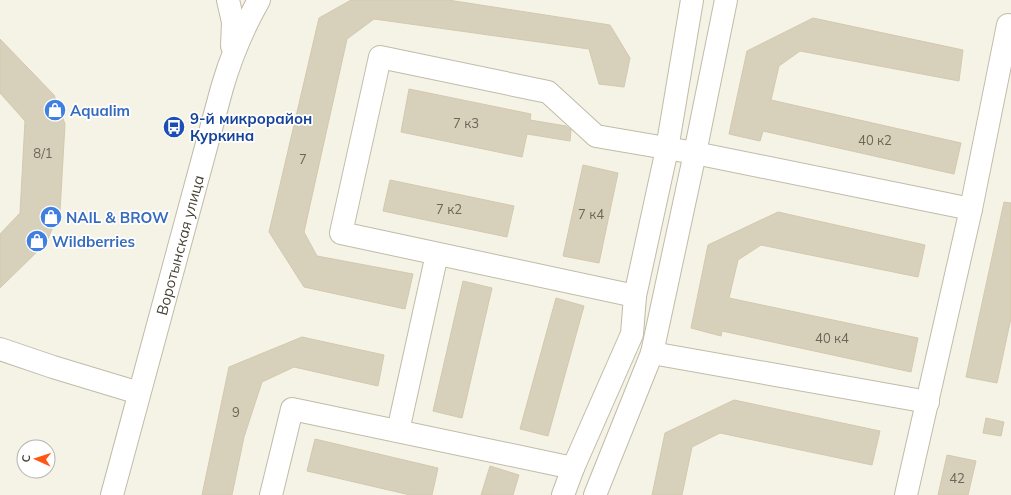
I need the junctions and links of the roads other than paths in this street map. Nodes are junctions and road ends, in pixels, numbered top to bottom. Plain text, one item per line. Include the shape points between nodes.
1 (228, 0) edge
2 (259, 0) edge
3 (692, 0) edge
4 (726, 0) edge
5 (1008, 25) dead end
6 (231, 57) junction
7 (667, 149) junction
8 (695, 153) junction
9 (971, 209) junction
10 (437, 254) junction
11 (635, 296) junction
12 (0, 349) edge
13 (652, 353) junction
14 (139, 394) junction
15 (928, 402) junction
16 (398, 431) junction
17 (573, 468) junction
18 (112, 495) edge
19 (271, 495) edge
20 (562, 495) edge
21 (595, 495) edge
22 (906, 495) edge

1 - 6 street via 233,22
2 - 6 street, Воротынская улица
3 - 7 street
4 - 8 street
5 - 9 street
6 - 14 street, Воротынская улица
7 - 8 street
7 - 10 street via 596,136 548,92 380,57 341,233
7 - 11 street
8 - 9 street
8 - 13 street
9 - 15 street
10 - 11 street
10 - 16 street
11 - 17 street via 632,334
12 - 14 street
13 - 15 street
13 - 21 street
14 - 18 street, Воротынская улица
15 - 22 street
16 - 17 street
16 - 19 street via 292,409
17 - 20 street

